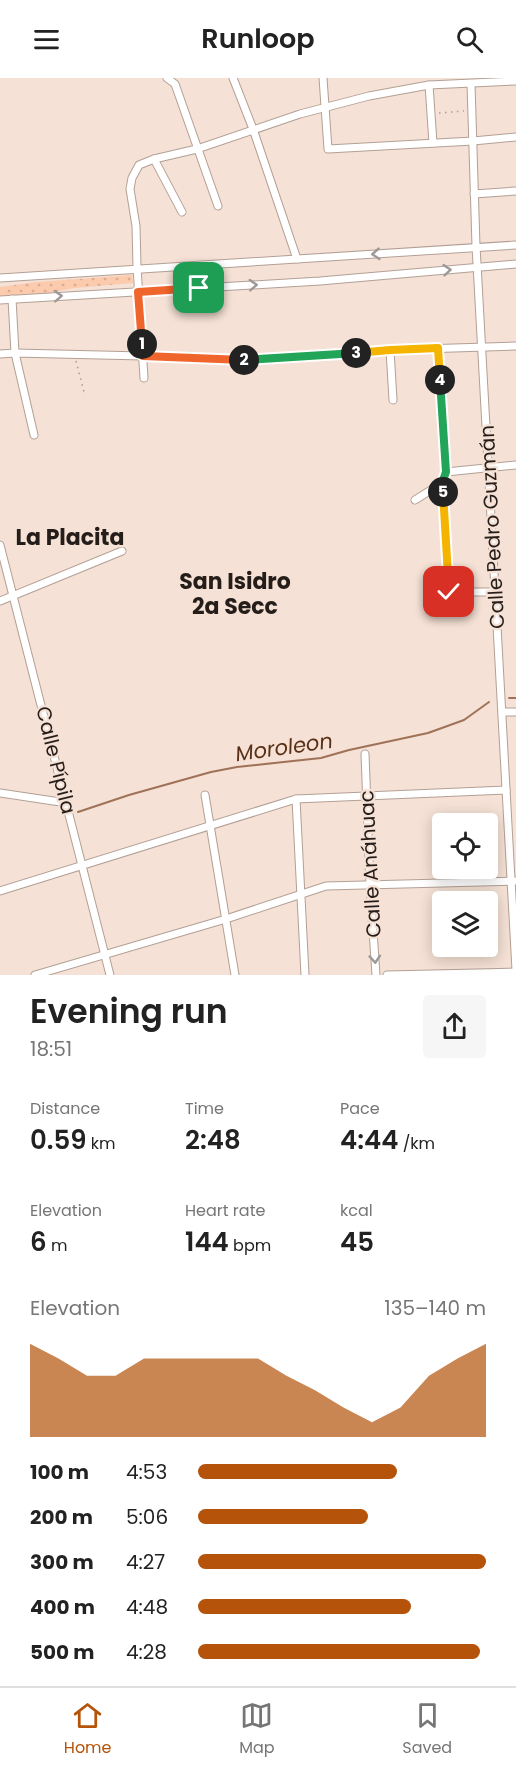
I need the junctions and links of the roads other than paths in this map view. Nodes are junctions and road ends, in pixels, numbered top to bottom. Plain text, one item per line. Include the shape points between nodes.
1 (167, 78) edge
2 (233, 78) edge
3 (323, 78) edge
4 (516, 81) edge
5 (471, 84) junction
6 (429, 85) junction
7 (326, 108) junction
8 (253, 129) junction
9 (516, 137) edge
10 (472, 141) junction
11 (433, 143) junction
12 (197, 149) junction
13 (154, 159) junction
14 (516, 191) edge
15 (474, 194) junction
16 (218, 206) dead end
17 (182, 212) dead end
18 (516, 245) edge
19 (476, 248) junction
20 (297, 259) junction
21 (516, 264) edge
22 (477, 267) junction
23 (137, 270) junction
24 (0, 278) edge
25 (138, 292) junction
26 (12, 299) junction
27 (0, 300) edge
28 (516, 346) edge
29 (482, 347) junction
30 (438, 348) junction
31 (15, 353) junction
32 (0, 354) edge
33 (143, 356) junction
34 (144, 378) dead end
35 (393, 400) dead end
36 (34, 435) dead end
37 (516, 465) edge
38 (488, 467) junction
39 (446, 472) junction
40 (442, 483) junction
41 (415, 500) dead end
42 (0, 545) edge
43 (122, 551) dead end
44 (494, 592) junction
45 (13, 596) junction
46 (0, 601) edge
47 (503, 712) junction
48 (516, 712) edge
49 (365, 754) dead end
50 (516, 767) edge
51 (505, 768) junction
52 (506, 790) junction
53 (0, 793) edge
54 (205, 795) dead end
55 (367, 796) junction
56 (296, 799) junction
57 (67, 803) junction
58 (512, 825) edge
59 (211, 826) junction
60 (82, 866) junction
61 (514, 881) edge
62 (370, 886) junction
63 (0, 891) edge
64 (302, 893) junction
65 (226, 919) junction
66 (105, 955) junction
67 (516, 971) edge
68 (35, 975) edge
69 (110, 975) edge
70 (235, 975) edge
71 (305, 975) edge
72 (376, 975) edge
73 (387, 975) edge

1 - 12 street via 175,84
2 - 8 street
3 - 7 street
4 - 5 street
5 - 6 street
5 - 10 street, Calle Pedro Guzmán
6 - 7 street
6 - 11 street
7 - 8 street
7 - 11 street via 328,149
8 - 12 street
8 - 20 street
9 - 10 street
10 - 11 street
10 - 15 street, Calle Pedro Guzmán
12 - 13 street
12 - 16 street
13 - 17 street
13 - 23 street via 139,165 130,189
14 - 15 street
15 - 19 street, Calle Pedro Guzmán
18 - 19 street
19 -> 20 street
19 - 22 street, Calle Pedro Guzmán
20 - 23 street
21 - 22 street
25 -> 22 street
22 - 29 street, Calle Pedro Guzmán
23 - 24 street
23 - 25 street
26 -> 25 street
25 - 33 street
26 - 27 street
26 - 31 street
28 - 29 street
29 - 30 street
29 - 38 street, Calle Pedro Guzmán
30 - 35 street via 390,350
30 - 39 street
31 - 32 street
31 - 33 street
31 - 36 street
33 - 34 street
37 - 38 street
38 - 39 street
38 - 44 street, Calle Pedro Guzmán
39 - 40 street
40 - 41 street
40 - 44 street via 449,592
42 - 45 street, Calle Pípila
43 - 45 street
44 - 47 street, Calle Pedro Guzmán
45 - 46 street
45 - 57 street, Calle Pípila
47 - 48 street
47 - 51 street, Calle Pedro Guzmán
49 - 55 street, Calle Anáhuac
50 - 51 street
51 - 52 street, Calle Pedro Guzmán
52 - 55 street
52 - 58 street, Calle Pedro Guzmán
53 - 57 street
54 - 59 street
55 - 56 street
55 - 62 street, Calle Anáhuac
56 - 59 street
56 - 64 street
57 - 60 street, Calle Pípila
58 - 61 street, Calle Pedro Guzmán
59 - 60 street
59 - 65 street
60 - 63 street
60 - 66 street, Calle Pípila
61 - 62 street
61 - 67 street, Calle Pedro Guzmán
62 - 64 street via 326,886
62 -> 72 street, Calle Anáhuac
64 - 65 street
64 - 71 street
65 - 66 street
65 - 70 street
66 - 68 street
66 - 69 street, Calle Pípila
67 - 73 street

